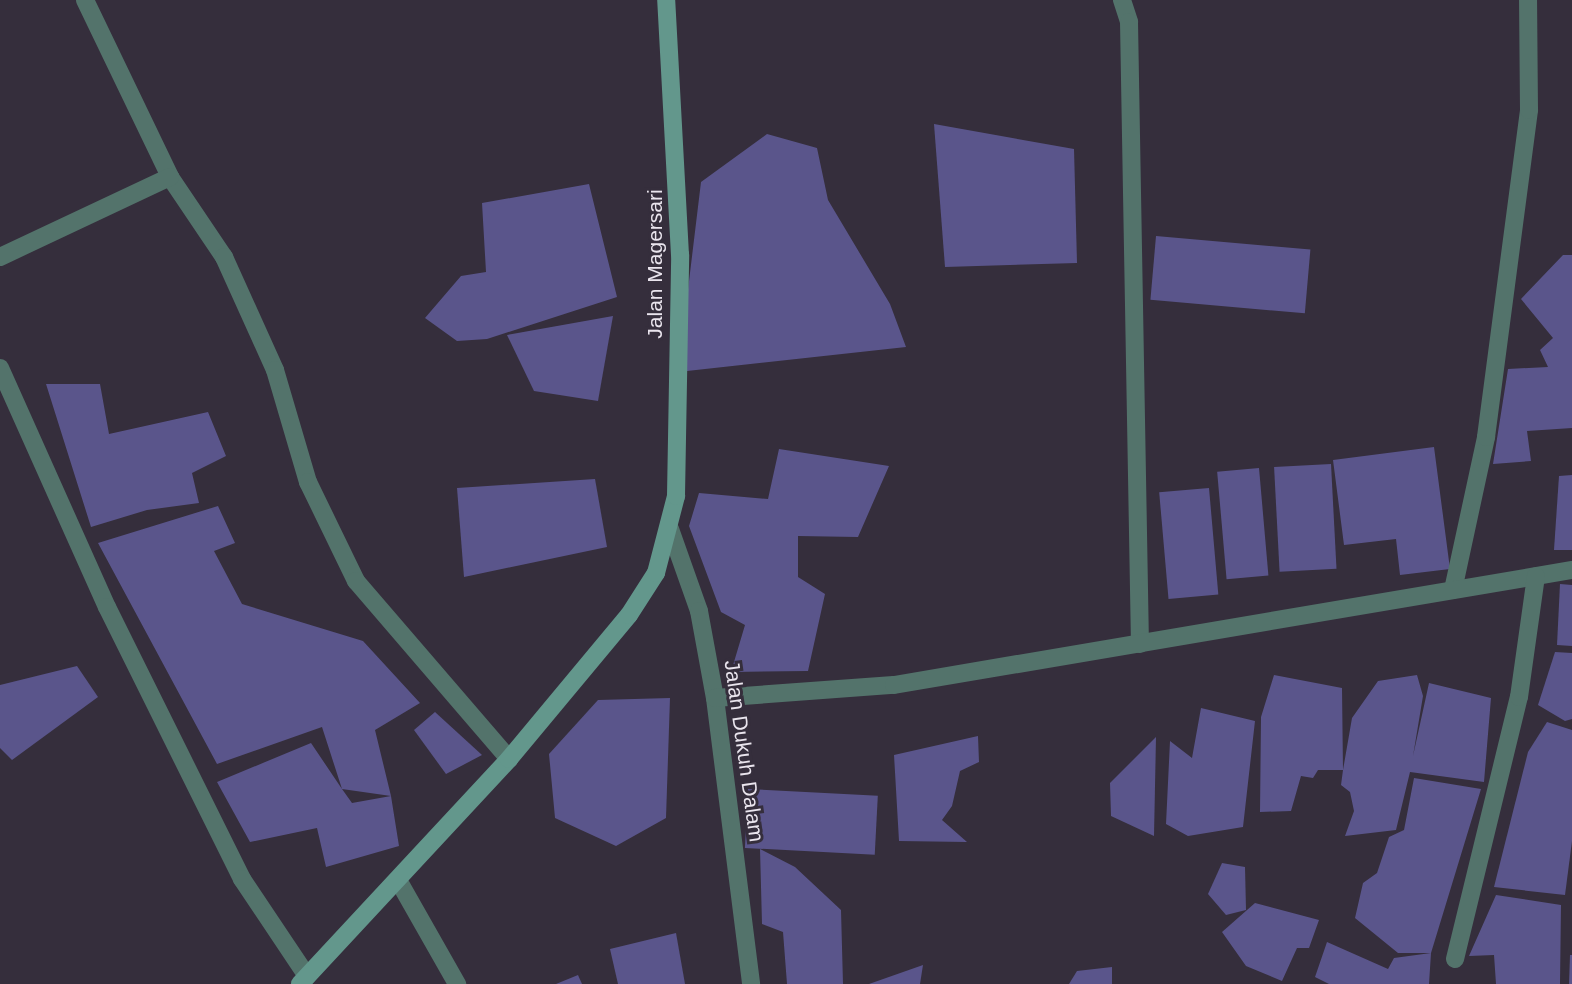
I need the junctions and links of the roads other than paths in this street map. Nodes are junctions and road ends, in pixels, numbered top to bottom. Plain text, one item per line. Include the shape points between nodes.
1 (85, 0) edge
2 (666, 0) edge
3 (1122, 0) edge
4 (1528, 0) edge
5 (170, 177) junction
6 (0, 257) edge
7 (0, 368) edge
8 (670, 528) junction
9 (1572, 570) edge
10 (1536, 576) junction
11 (1453, 590) junction
12 (1140, 643) junction
13 (715, 698) junction
14 (509, 759) junction
15 (398, 880) junction
16 (1455, 959) dead end
17 (304, 980) edge
18 (457, 984) edge
19 (751, 984) edge

1 - 5 street
2 - 8 street, Jalan Magersari via 680,255 676,496
3 - 12 street via 1129,22
4 - 11 street via 1529,110 1486,437
5 - 6 street
5 - 14 street via 224,257 275,370 308,482 356,581
7 - 17 street via 107,607 242,879
8 - 13 street, Jalan Dukuh Dalam via 699,611
8 - 14 street, Jalan Magersari via 647,590
9 - 10 street
10 - 11 street
10 - 16 street via 1519,696
11 - 12 street
12 - 13 street via 894,685
13 - 19 street, Jalan Dukuh Dalam
14 - 15 street, Jalan Magersari
15 - 17 street, Jalan Magersari
15 - 18 street

